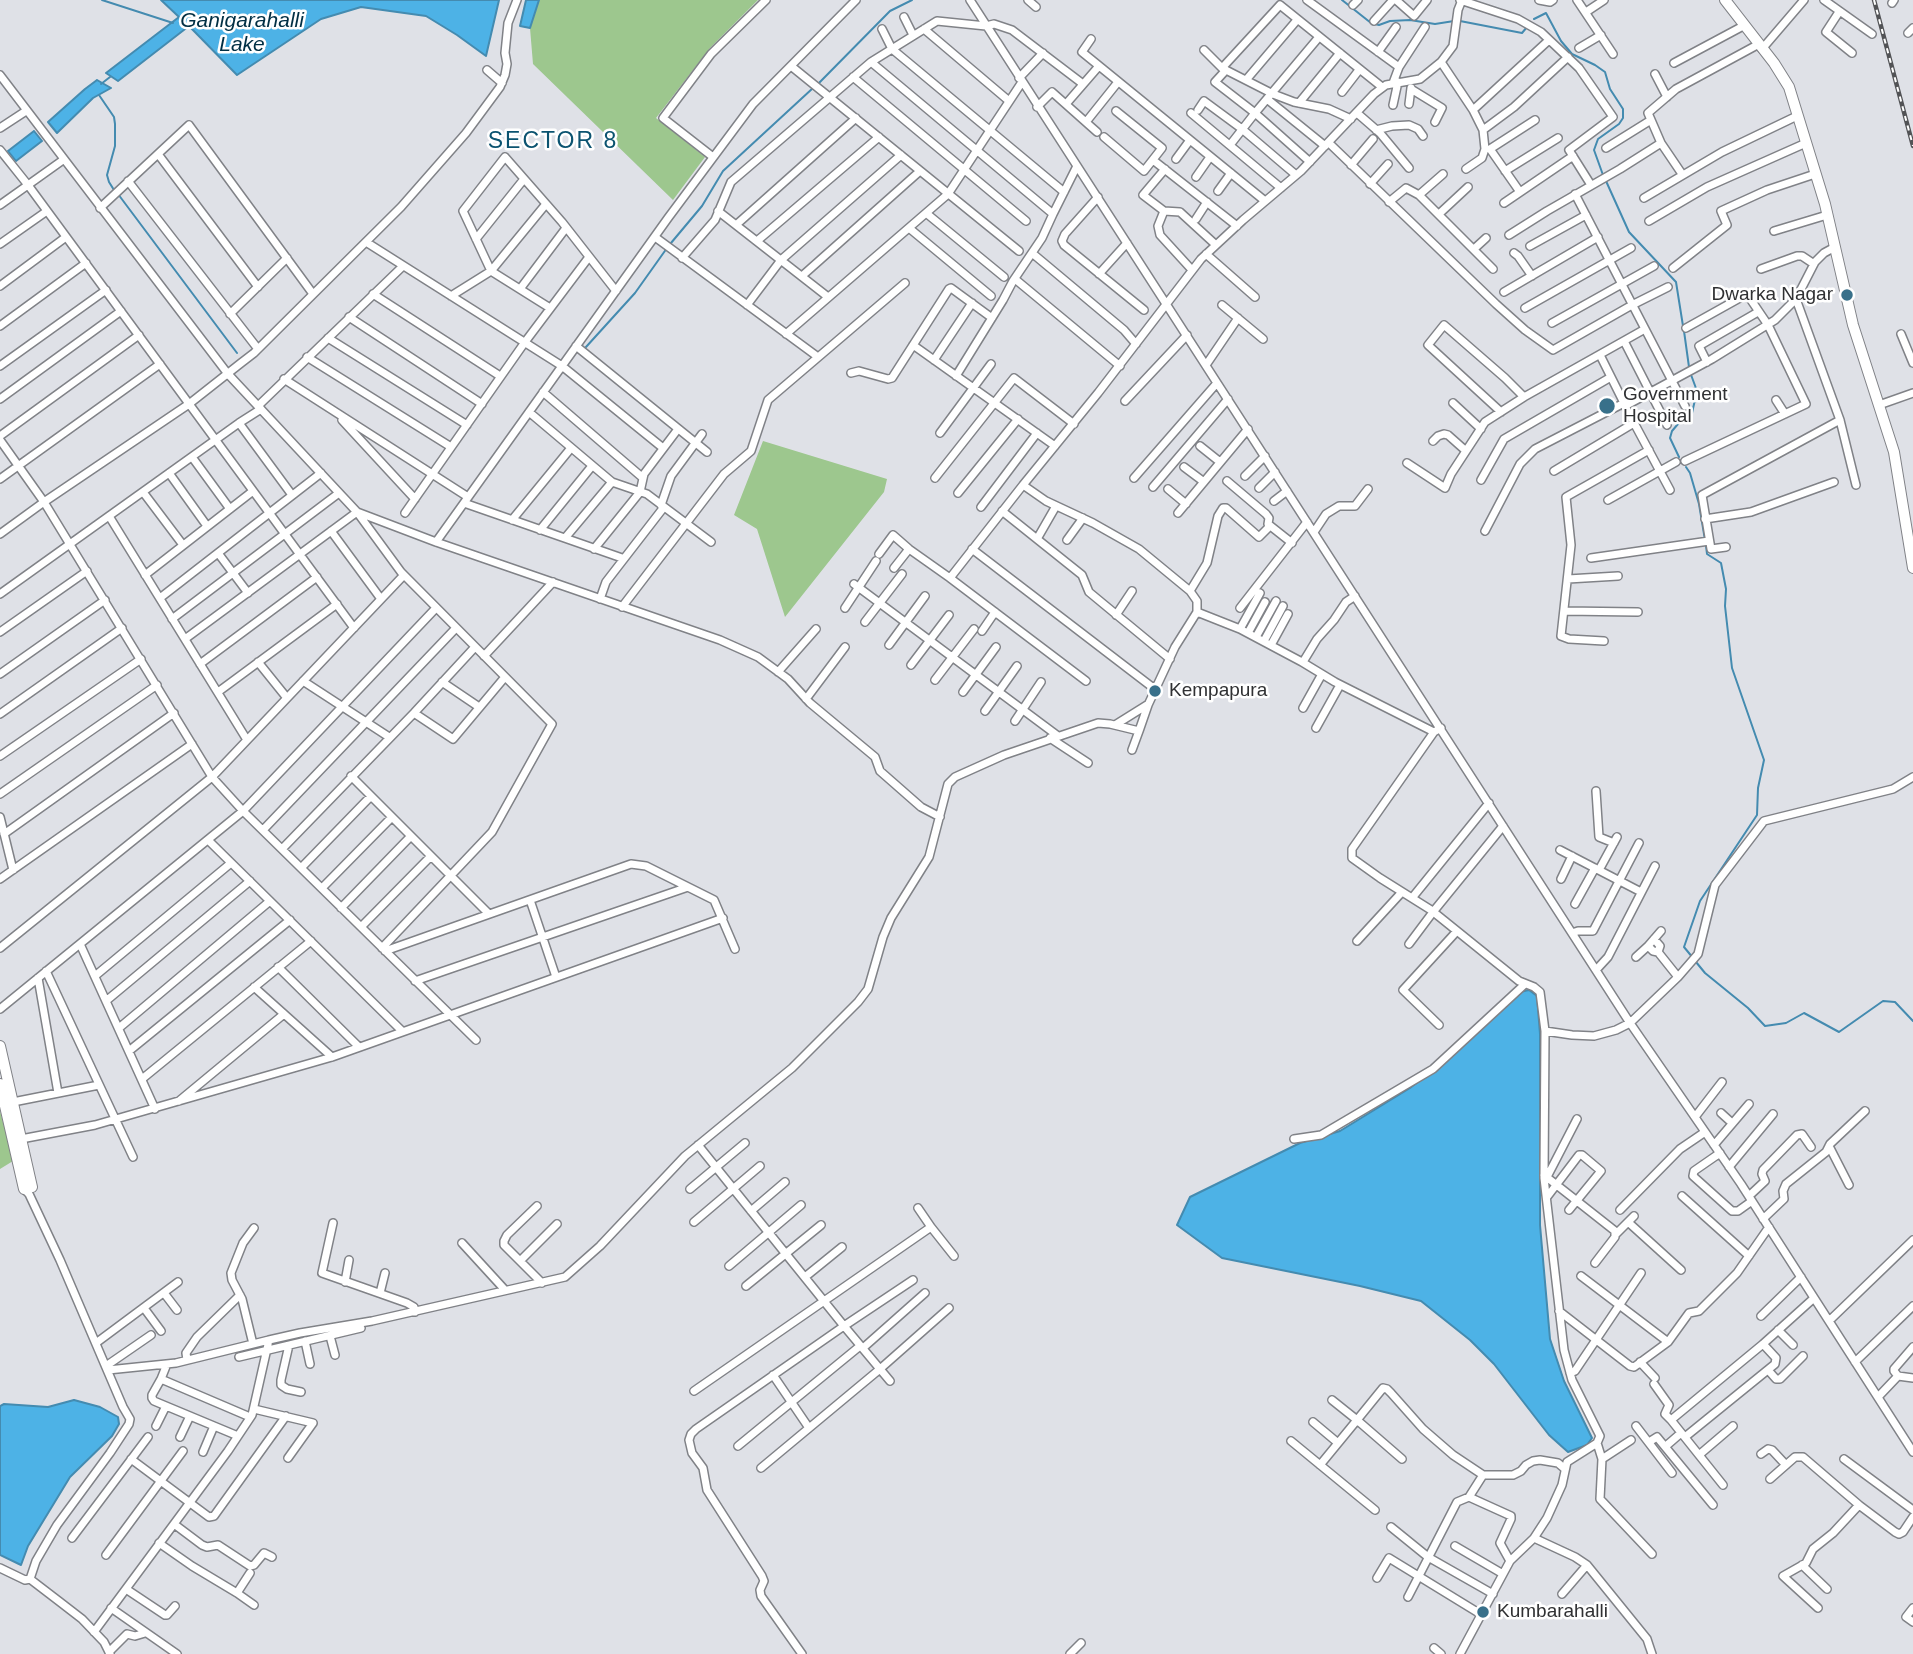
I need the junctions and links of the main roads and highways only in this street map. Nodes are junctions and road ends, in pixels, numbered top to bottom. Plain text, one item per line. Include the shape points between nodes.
1 (1725, 0) edge
2 (1913, 568) edge
3 (0, 1046) edge
4 (0, 1084) edge

1 - 2 main road via 1789,87 1853,325 1894,453
3 - 4 main road via 28,1190

